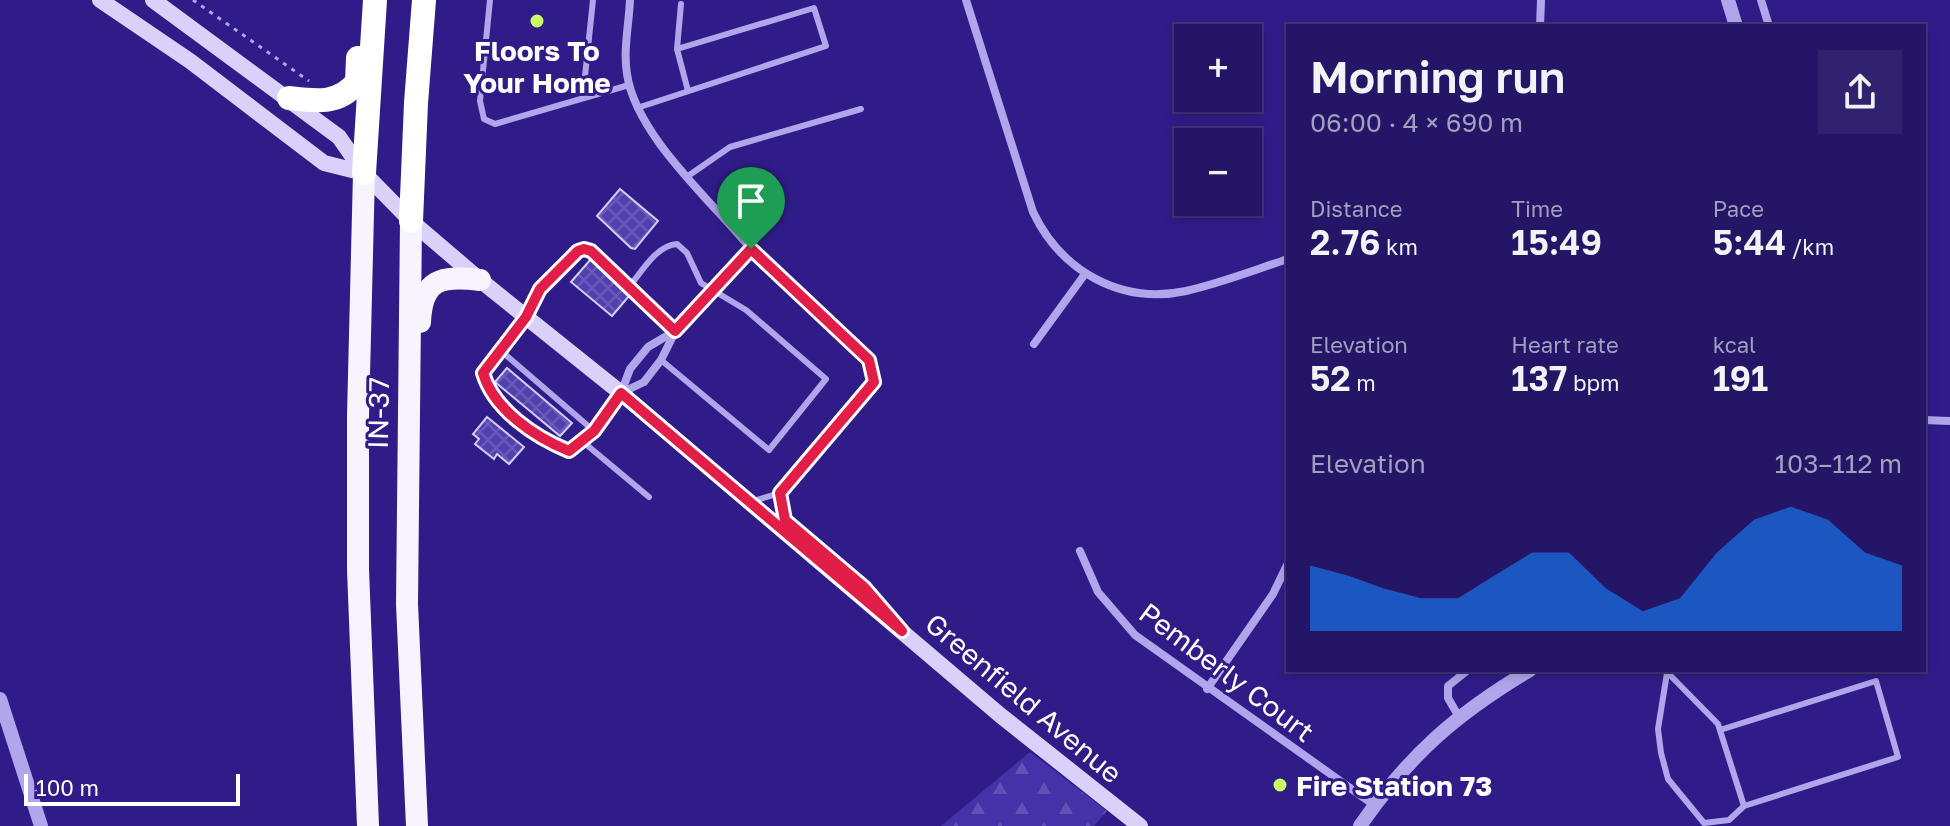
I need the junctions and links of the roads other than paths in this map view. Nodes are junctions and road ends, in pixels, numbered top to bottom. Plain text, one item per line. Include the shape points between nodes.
1 (100, 0) edge
2 (153, 0) edge
3 (363, 0) edge
4 (375, 0) edge
5 (424, 0) edge
6 (490, 0) edge
7 (593, 0) edge
8 (630, 0) edge
9 (966, 0) edge
10 (1541, 0) edge
11 (1728, 0) edge
12 (1761, 0) edge
13 (681, 4) dead end
14 (1540, 24) edge
15 (1735, 24) edge
16 (1768, 24) edge
17 (677, 49) junction
18 (629, 85) junction
19 (688, 91) junction
20 (590, 96) junction
21 (289, 98) junction
22 (637, 108) junction
23 (861, 109) dead end
24 (364, 173) junction
25 (688, 176) junction
26 (411, 221) junction
27 (751, 249) junction
28 (1286, 260) edge
29 (1085, 274) junction
30 (480, 280) junction
31 (630, 286) junction
32 (712, 291) junction
33 (526, 317) junction
34 (675, 331) junction
35 (1034, 344) dead end
36 (500, 350) junction
37 (661, 360) junction
38 (621, 393) junction
39 (1926, 420) edge
40 (1950, 421) edge
41 (594, 431) junction
42 (582, 441) junction
43 (780, 493) junction
44 (649, 497) dead end
45 (750, 502) junction
46 (1080, 551) dead end
47 (1286, 567) edge
48 (407, 604) junction
49 (902, 631) junction
50 (1466, 672) edge
51 (1527, 672) edge
52 (1666, 672) edge
53 (1667, 672) edge
54 (1207, 689) junction
55 (0, 699) edge
56 (1459, 717) junction
57 (1720, 730) junction
58 (1374, 805) junction
59 (1744, 806) junction
60 (41, 826) edge
61 (368, 826) edge
62 (417, 826) edge
63 (1140, 826) edge
64 (1360, 826) edge

1 - 24 main road via 324,163
2 - 21 main road, Greenfield Avenue
3 - 21 highway via 357,82 333,100
4 - 24 highway, IN-37
5 - 26 highway, IN-37
6 - 20 lane via 480,101 484,119 495,124
7 - 20 lane via 585,76
8 - 18 street
9 - 29 street via 1033,212 1060,254
10 - 14 street
11 - 15 street
12 - 16 street
13 - 17 lane
17 - 19 lane
17 - 19 lane via 814,8 826,46
18 - 20 lane
18 - 22 street
19 - 22 lane
21 - 24 main road, Greenfield Avenue via 339,137
22 - 25 street
23 - 25 lane via 730,147
24 - 26 main road, Greenfield Avenue
24 - 61 highway, IN-37 via 358,569
25 - 27 street
26 - 30 main road, Greenfield Avenue
26 - 48 highway, IN-37
27 - 32 street
27 - 43 lane via 869,360 874,382
28 - 29 street via 1167,293 1123,290
29 - 35 street
30 - 33 main road, Greenfield Avenue
30 - 48 highway via 442,279 427,291 422,305 419,587
31 - 32 lane via 661,249 677,244 701,283
31 - 33 lane via 591,251 578,251 540,289
31 - 34 lane
32 - 34 street
32 - 37 lane via 746,310 826,379 769,450
33 - 36 lane
33 - 38 main road, Greenfield Avenue
34 - 37 street
34 - 38 street via 648,347 630,369
36 - 41 lane
36 - 42 lane via 483,373 493,397 542,440 569,451
37 - 38 street via 644,382
38 - 41 lane
38 - 45 main road, Greenfield Avenue
39 - 40 street
41 - 42 lane
42 - 44 lane
43 - 45 lane
43 - 49 street via 785,520 864,587
45 - 49 main road, Greenfield Avenue
46 - 54 street, Pemberly Court via 1098,592 1119,620
47 - 54 street
48 - 62 highway, IN-37
49 - 63 main road, Greenfield Avenue
50 - 56 street via 1448,686 1448,698
51 - 56 street
52 - 59 lane via 1658,729 1668,779 1704,823 1729,820
53 - 57 lane
54 - 58 street, Pemberly Court
55 - 60 street
56 - 58 street via 1421,749
57 - 59 lane
57 - 59 lane via 1876,681 1898,757
58 - 64 street

